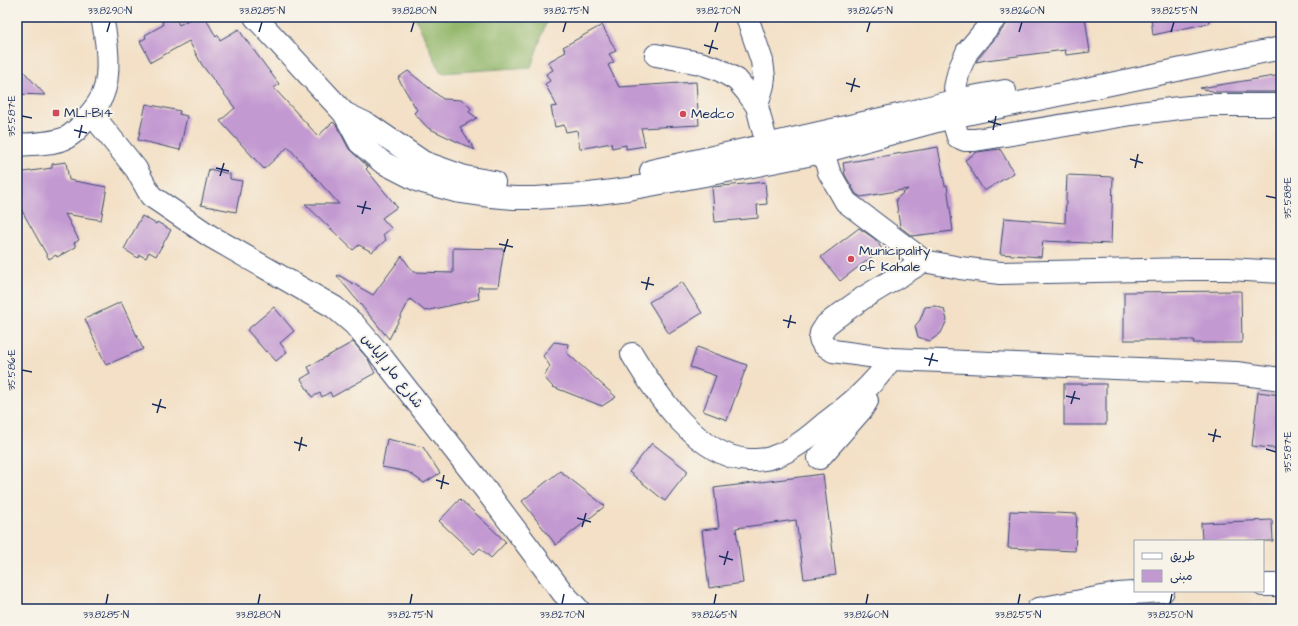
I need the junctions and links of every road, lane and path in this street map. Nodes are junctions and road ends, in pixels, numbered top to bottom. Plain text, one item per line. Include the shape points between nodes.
1 (102, 17) edge
2 (255, 17) edge
3 (747, 17) edge
4 (996, 17) edge
5 (1281, 36) edge
6 (1281, 48) edge
7 (656, 55) dead end
8 (1281, 105) edge
9 (757, 106) junction
10 (956, 108) junction
11 (91, 113) junction
12 (344, 113) junction
13 (17, 145) edge
14 (767, 145) junction
15 (823, 152) junction
16 (924, 261) junction
17 (1281, 272) edge
18 (632, 354) dead end
19 (891, 359) junction
20 (1281, 379) edge
21 (870, 386) junction
22 (819, 458) dead end
23 (1264, 585) edge
24 (1281, 585) edge
25 (1156, 597) edge
26 (569, 604) edge
27 (1038, 609) edge

1 - 11 main road via 107,44 107,72 104,92
2 - 12 main road
3 - 9 main road via 762,61 764,77
4 - 10 main road via 967,52 959,70 955,88
5 - 10 main road
6 - 10 main road via 1148,76
7 - 9 main road via 700,63 718,70 737,80
8 - 10 main road via 1179,108 976,140 958,137
9 - 14 main road
10 - 14 main road via 903,114
10 - 15 main road
11 - 13 main road via 79,128 66,138 47,143
11 - 26 main road, شارع مار إلياس via 136,169 151,196 210,236 334,307 354,324 485,489
12 - 14 main road via 369,125 423,162 465,177 508,184 547,186 583,183
12 - 15 main road via 360,143 382,162 419,181 455,191 491,196 535,198 582,195
15 - 16 main road via 829,172 846,202
16 - 17 main road via 1000,273 1191,269
16 - 19 main road via 863,298 826,325 821,333 820,340 833,351
18 - 21 main road via 649,382 685,426 727,456 744,459 773,458 787,451 808,438
19 - 20 main road via 1236,373
19 - 21 main road
21 - 22 main road via 866,404
23 - 24 main road
25 - 27 main road via 1118,594

